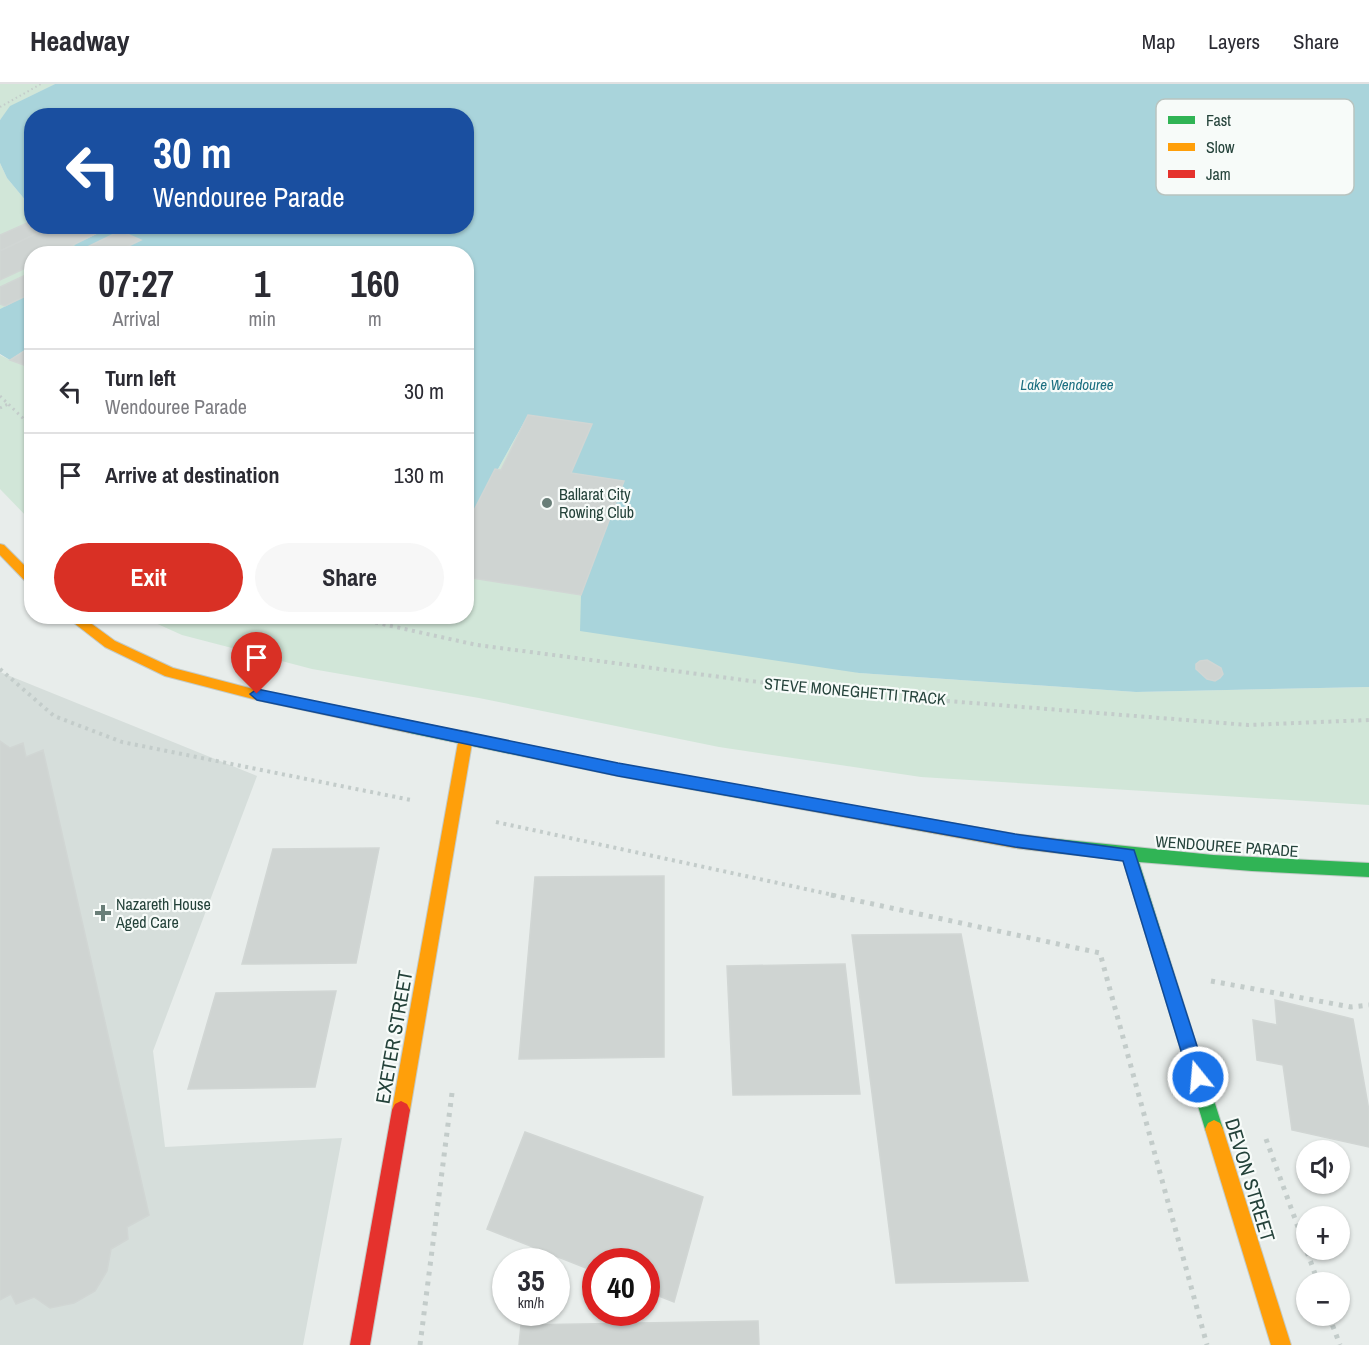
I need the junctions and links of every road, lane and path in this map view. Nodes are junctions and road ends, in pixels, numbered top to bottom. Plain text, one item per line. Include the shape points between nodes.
1 (41, 84) edge
2 (0, 107) edge
3 (0, 396) edge
4 (8, 404) junction
5 (0, 408) edge
6 (24, 419) edge
7 (0, 548) edge
8 (24, 573) edge
9 (82, 624) edge
10 (382, 624) edge
11 (0, 669) edge
12 (1369, 720) edge
13 (466, 737) junction
14 (411, 800) dead end
15 (496, 822) dead end
16 (1129, 855) junction
17 (1369, 870) edge
18 (1210, 981) dead end
19 (1369, 1005) edge
20 (1333, 1326) edge
21 (360, 1345) edge
22 (1207, 1345) edge
23 (1281, 1345) edge
24 (1340, 1345) edge

1 - 2 path
3 - 4 path
4 - 5 path
4 - 6 path
7 - 8 street
9 - 13 street, WENDOUREE PARADE via 110,644 170,672
10 - 12 path, STEVE MONEGHETTI TRACK via 477,645 835,692 1248,725
11 - 14 path via 54,716 122,742
13 - 16 street, WENDOUREE PARADE via 618,770 1015,841
13 - 21 street, EXETER STREET
15 - 22 path via 1100,953
16 - 17 street, WENDOUREE PARADE
16 - 23 street, DEVON STREET
18 - 19 path via 1351,1008
20 - 24 path

